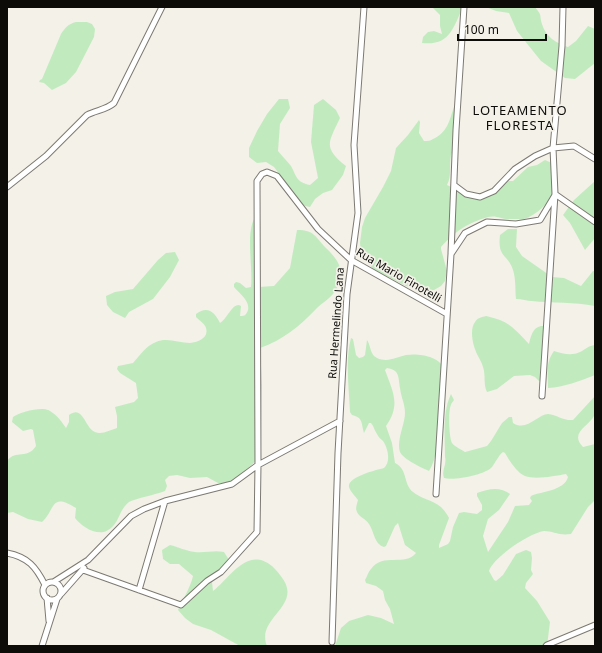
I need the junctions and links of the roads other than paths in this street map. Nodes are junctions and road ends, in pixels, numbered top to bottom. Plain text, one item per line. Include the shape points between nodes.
1 (162, 7) edge
2 (364, 7) edge
3 (464, 7) edge
4 (563, 7) edge
5 (553, 148) junction
6 (595, 159) edge
7 (454, 185) junction
8 (7, 187) edge
9 (555, 194) junction
10 (595, 222) edge
11 (451, 254) junction
12 (352, 260) junction
13 (447, 314) junction
14 (542, 396) dead end
15 (340, 421) junction
16 (258, 465) junction
17 (436, 494) dead end
18 (165, 501) junction
19 (7, 553) edge
20 (88, 560) junction
21 (83, 570) junction
22 (38, 571) junction
23 (54, 582) junction
24 (45, 585) junction
25 (139, 590) junction
26 (61, 594) junction
27 (47, 598) junction
28 (57, 599) junction
29 (49, 624) junction
30 (595, 625) edge
31 (332, 642) dead end
32 (42, 646) edge
33 (546, 646) edge

1 - 8 street via 114,103 108,108 86,115 46,156
2 - 12 street, Rua Hermelindo Lana via 354,144 358,213
3 - 7 street
4 - 5 street
5 - 6 street via 574,146
5 - 7 street via 515,169 494,191 480,197 466,194
5 - 9 street
7 - 11 street
9 - 10 street
9 - 11 street via 540,220 516,224 487,222 465,233
9 - 14 street
11 - 13 street
12 - 13 street, Rua Mario Finotelli
12 - 15 street, Rua Hermelindo Lana via 347,294
12 - 16 street, Rua Mario Finotelli via 318,229 277,176 268,172 259,177
13 - 17 street
15 - 16 street
15 - 31 street, Rua Hermelindo Lana
16 - 18 street via 232,484
16 - 25 street via 257,532 221,572 180,605
18 - 20 street via 132,516
18 - 25 street
19 - 22 street via 30,562
20 - 21 street
20 - 23 street
21 - 25 street
21 - 26 street
22 - 23 street
22 - 24 street
23 - 24 street
23 - 26 street via 61,588
24 - 27 street via 43,592
26 - 28 street
27 - 28 street
27 - 29 street
28 - 29 street
29 - 32 street
30 - 33 street

